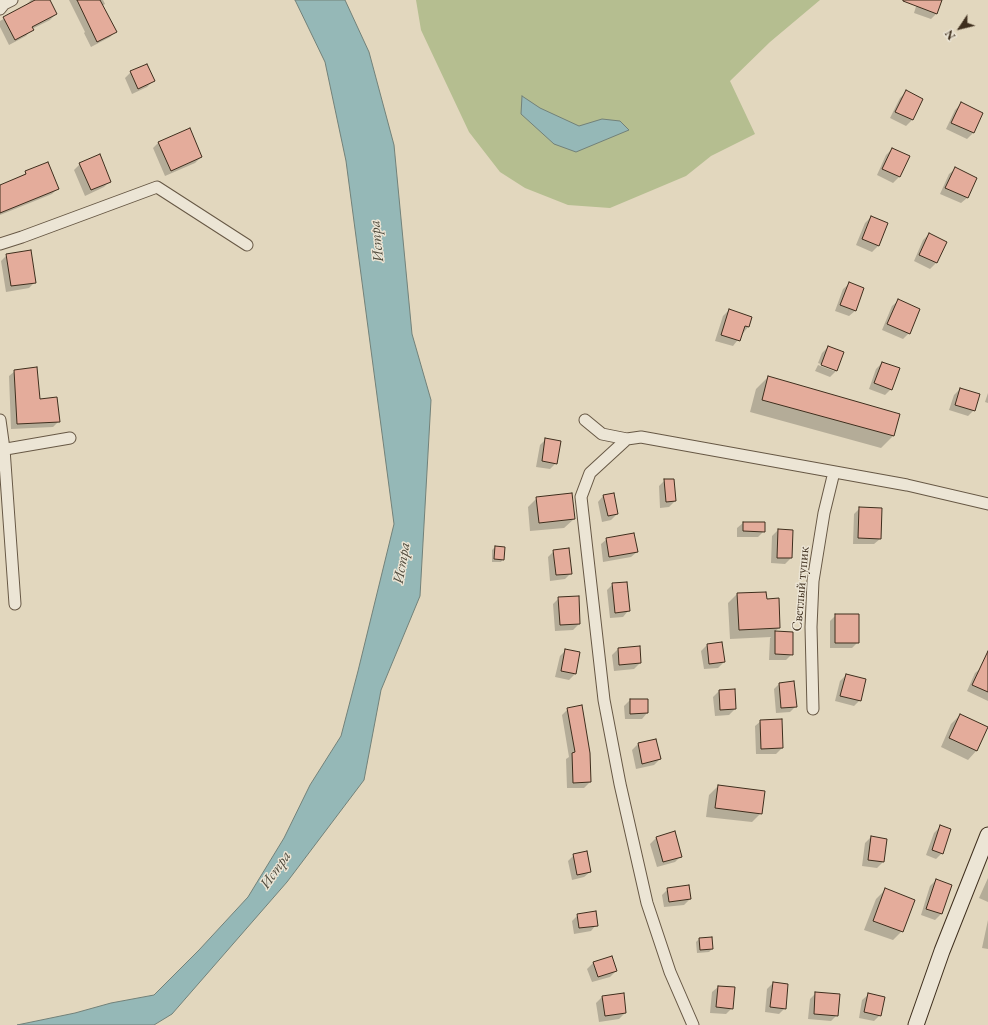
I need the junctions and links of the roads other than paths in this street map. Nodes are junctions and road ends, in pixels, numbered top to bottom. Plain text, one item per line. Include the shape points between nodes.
1 (12, 0) edge
2 (0, 9) edge
3 (0, 244) edge
4 (247, 245) dead end
5 (0, 420) edge
6 (586, 420) dead end
7 (70, 438) dead end
8 (627, 439) junction
9 (2, 450) edge
10 (834, 472) junction
11 (988, 504) edge
12 (15, 604) dead end
13 (813, 709) dead end
14 (988, 836) edge
15 (694, 1025) edge
16 (916, 1025) edge

1 - 2 street
3 - 4 street via 157,187
5 - 9 street
6 - 8 street via 602,434
7 - 9 street
8 - 10 street via 641,437
8 - 15 street via 590,473 581,497 592,598 604,700 647,903 670,972
9 - 12 street
10 - 11 street via 907,485
10 - 13 street, Светлый тупик via 824,513 813,581
14 - 16 street via 942,951

